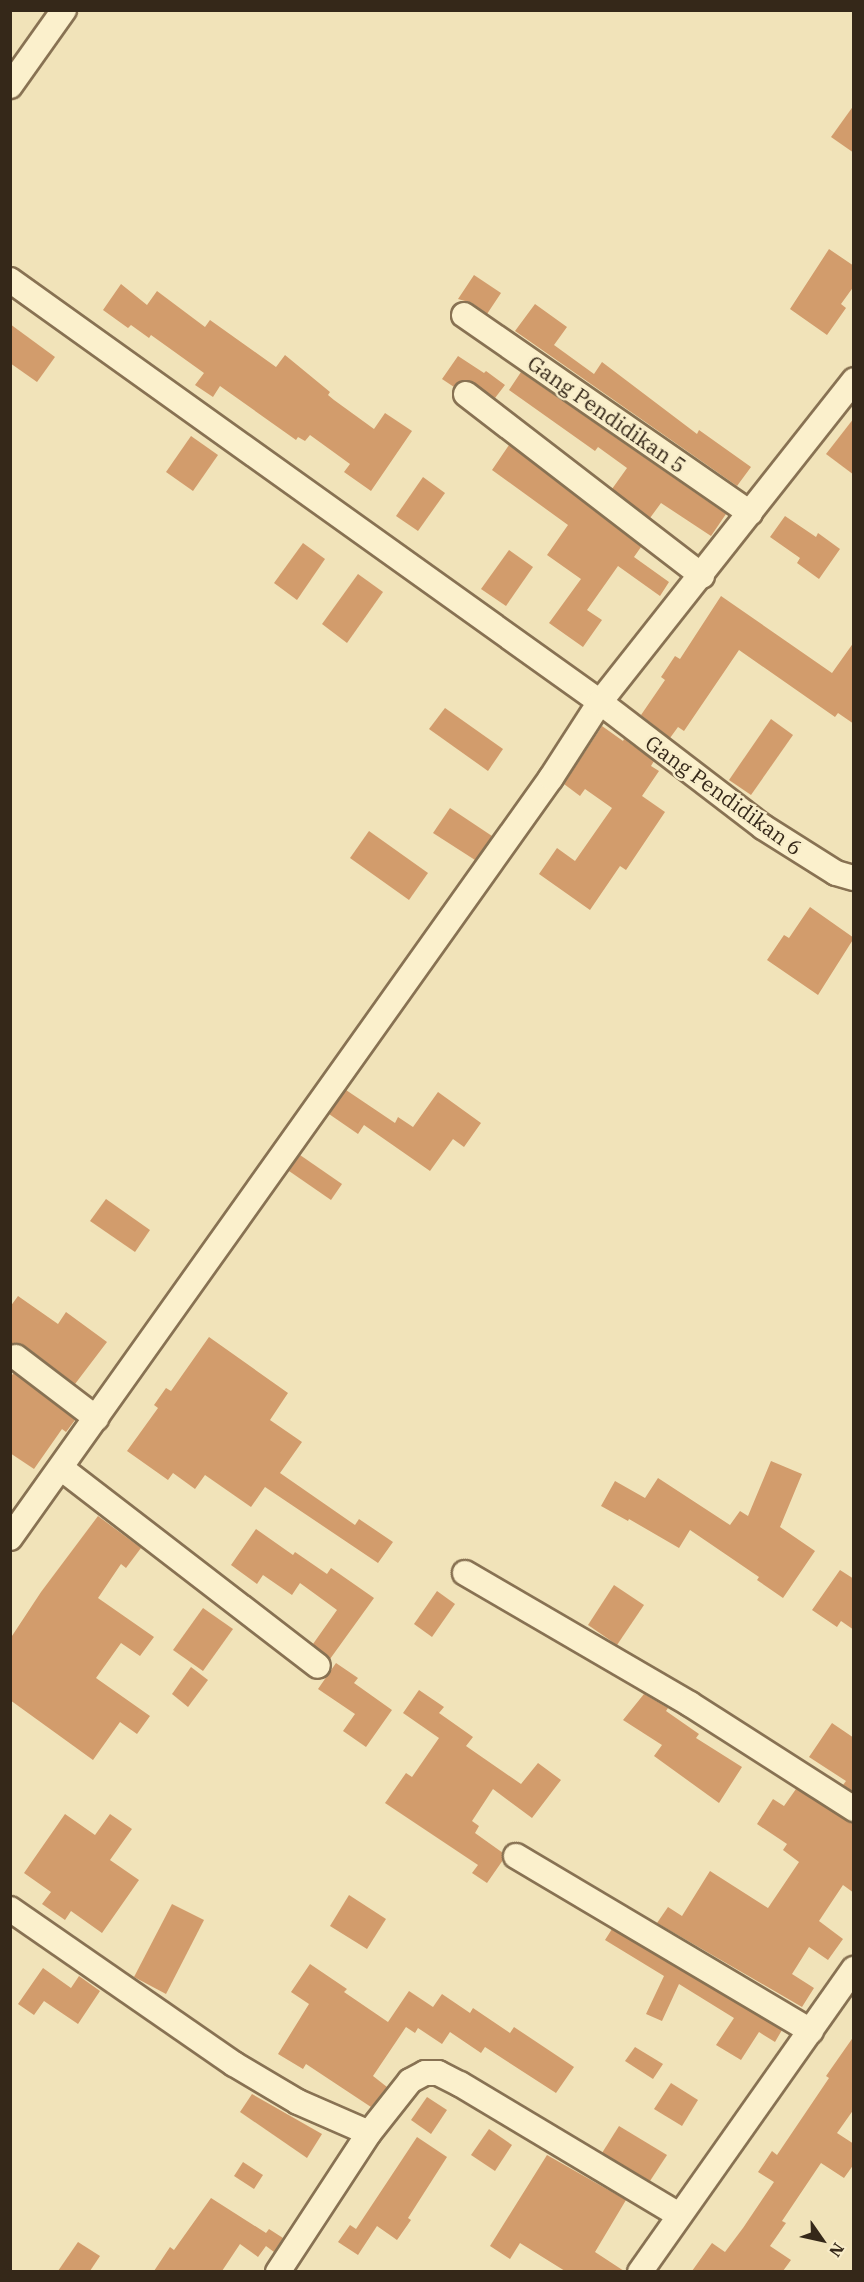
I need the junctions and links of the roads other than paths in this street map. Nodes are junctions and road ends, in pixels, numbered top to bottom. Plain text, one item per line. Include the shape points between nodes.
1 (64, 10) edge
2 (10, 87) edge
3 (10, 280) edge
4 (464, 315) dead end
5 (854, 380) edge
6 (466, 394) dead end
7 (750, 513) junction
8 (702, 576) junction
9 (600, 702) junction
10 (854, 878) edge
11 (16, 1356) dead end
12 (96, 1418) junction
13 (61, 1468) junction
14 (10, 1538) edge
15 (465, 1573) dead end
16 (318, 1666) dead end
17 (854, 1809) edge
18 (516, 1856) dead end
19 (10, 1909) edge
20 (854, 1969) edge
21 (811, 2031) junction
22 (369, 2133) junction
23 (679, 2215) junction
24 (278, 2271) edge
25 (640, 2271) edge

1 - 2 street
3 - 9 street, Gang Pendidikan 6
4 - 7 street, Gang Pendidikan 5
5 - 7 street
6 - 8 street
7 - 8 street
8 - 9 street
9 - 10 street, Gang Pendidikan 6 via 763,827 836,873
9 - 12 street via 551,778
11 - 12 street
12 - 13 street
13 - 14 street
13 - 16 street
15 - 17 street via 690,1704
18 - 21 street
19 - 22 street via 234,2064 298,2102
20 - 21 street
21 - 23 street
22 - 23 street via 410,2081 425,2073 438,2073
22 - 24 street
23 - 25 street

